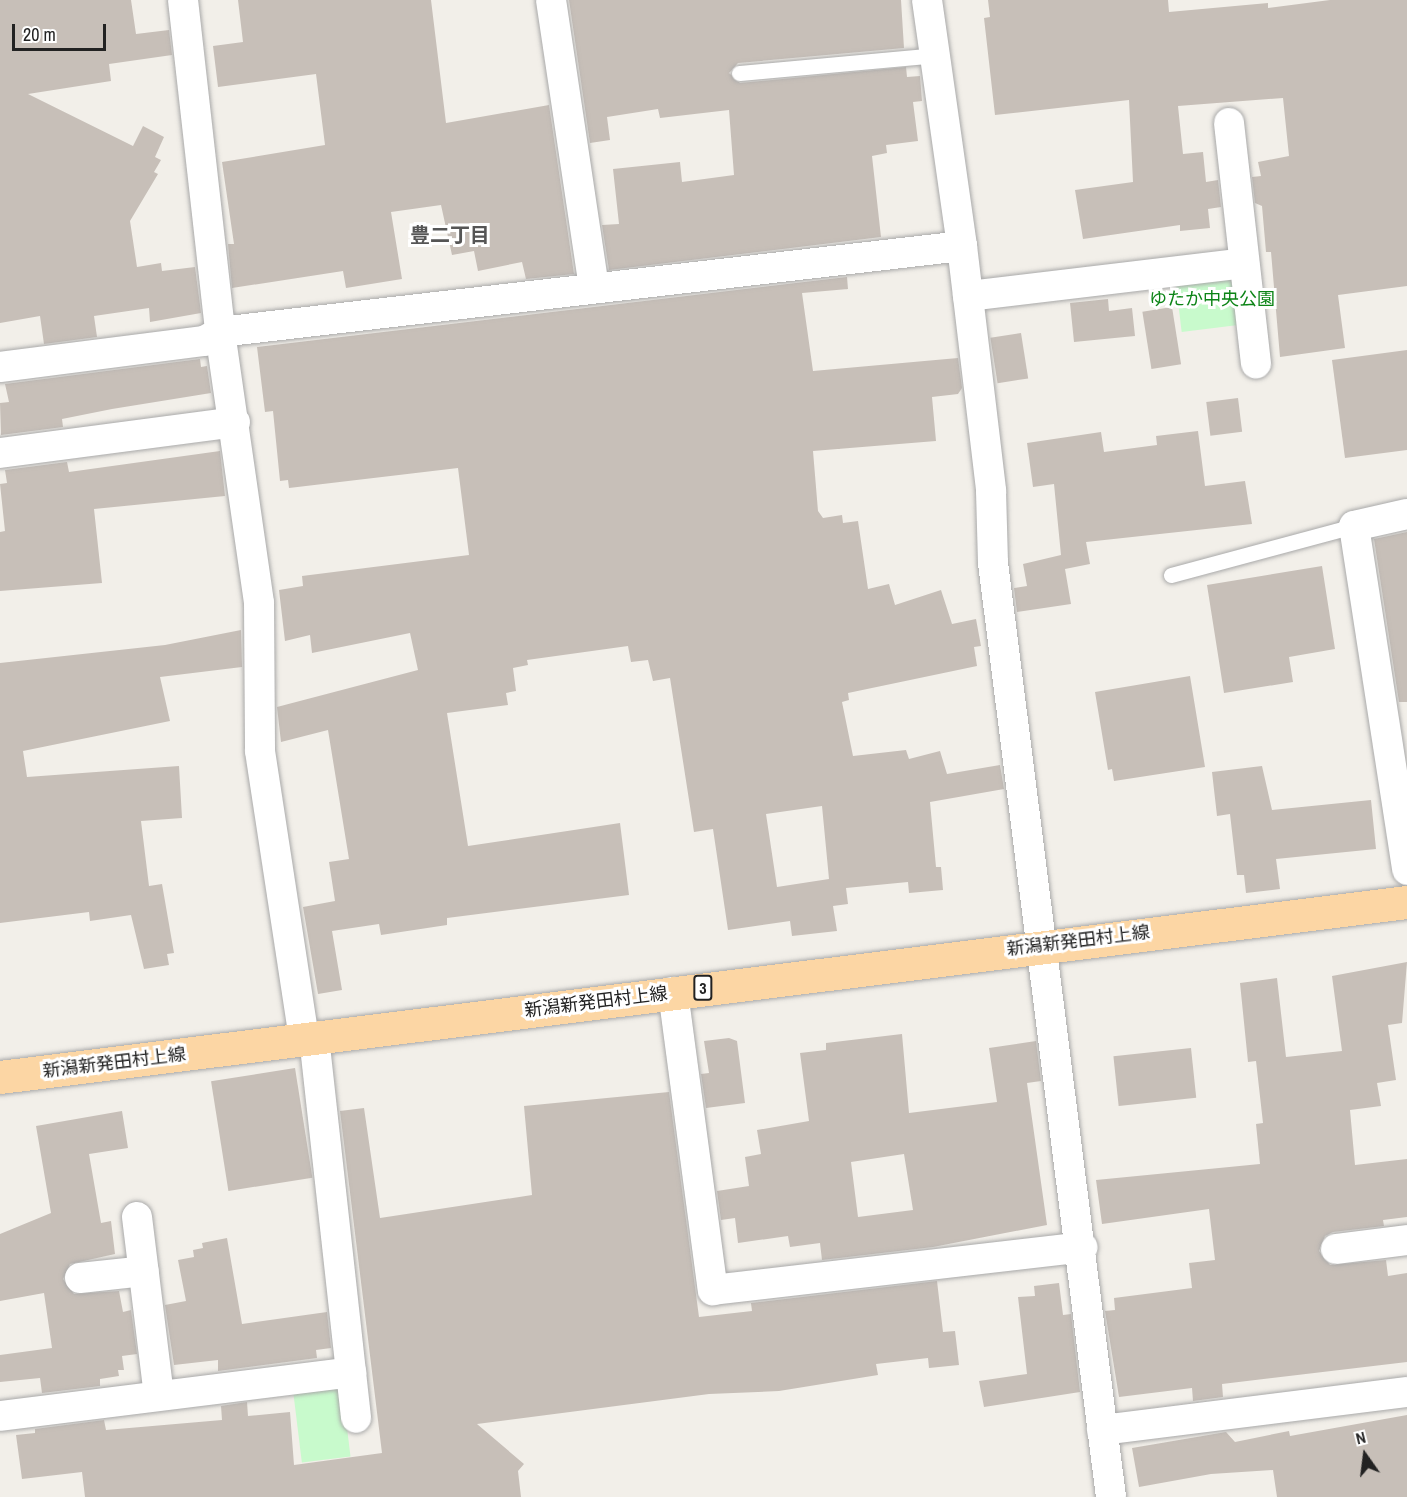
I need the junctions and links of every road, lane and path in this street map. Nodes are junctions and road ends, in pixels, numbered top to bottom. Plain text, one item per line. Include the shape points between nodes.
1 (183, 0) edge
2 (551, 0) edge
3 (927, 0) edge
4 (934, 55) junction
5 (740, 73) dead end
6 (1229, 123) dead end
7 (962, 246) junction
8 (1244, 263) junction
9 (594, 288) junction
10 (968, 296) junction
11 (220, 332) junction
12 (1256, 363) dead end
13 (0, 367) edge
14 (235, 422) junction
15 (0, 453) edge
16 (1407, 514) edge
17 (1354, 526) junction
18 (1171, 574) dead end
19 (1407, 870) edge
20 (1407, 902) edge
21 (1044, 944) junction
22 (673, 992) junction
23 (309, 1038) junction
24 (0, 1077) edge
25 (138, 1217) dead end
26 (1407, 1240) edge
27 (1083, 1247) junction
28 (1336, 1249) dead end
29 (144, 1270) junction
30 (80, 1278) dead end
31 (351, 1372) junction
32 (1407, 1392) edge
33 (159, 1395) junction
34 (0, 1416) edge
35 (356, 1418) dead end
36 (1102, 1430) junction
37 (1111, 1497) edge

1 - 11 street
2 - 9 street
3 - 4 street
4 - 5 lane
4 - 7 street
6 - 8 street
7 - 9 street
7 - 10 street
8 - 10 street
8 - 12 street
9 - 11 street
10 - 21 street via 991,490 993,563
11 - 13 street via 204,341
11 - 14 street
14 - 15 street
14 - 23 street via 259,603 260,751
16 - 17 street
17 - 18 lane
17 - 19 street
20 - 21 main road, 新潟新発田村上線 / 3
21 - 22 main road, 新潟新発田村上線 / 3
21 - 27 street
22 - 23 main road, 新潟新発田村上線 / 3
22 - 27 street via 713,1290
23 - 24 main road, 新潟新発田村上線 / 3
23 - 31 street
25 - 29 street
26 - 28 street
27 - 36 street
29 - 30 street
29 - 33 street
31 - 33 street
31 - 35 street
32 - 36 street
33 - 34 street
36 - 37 street

